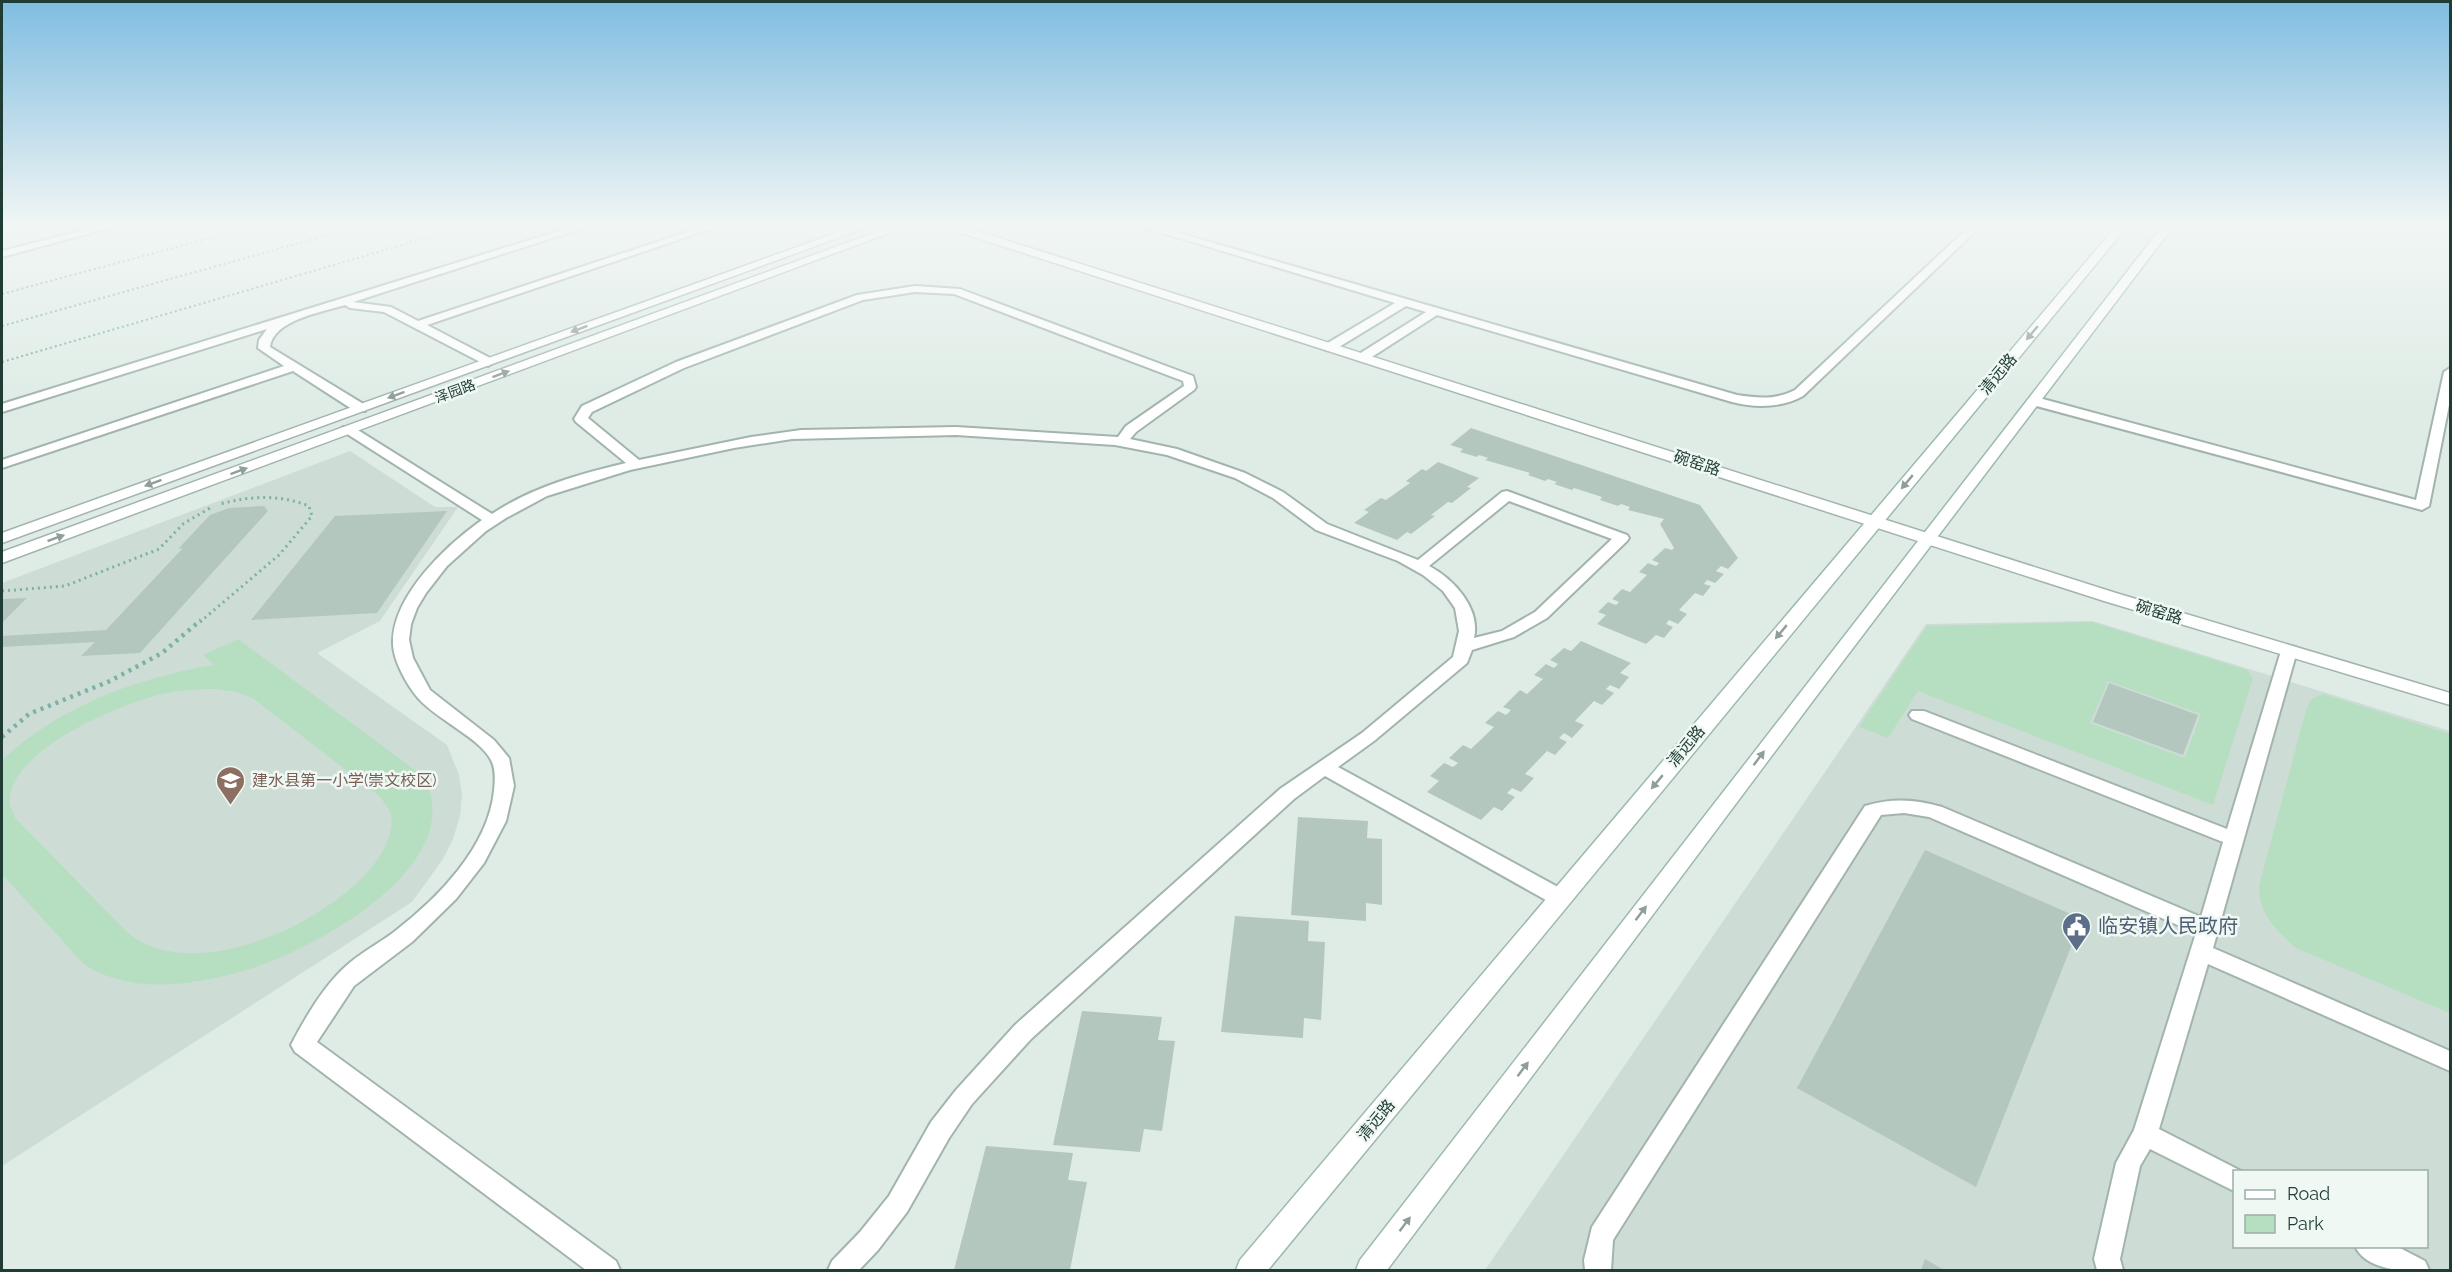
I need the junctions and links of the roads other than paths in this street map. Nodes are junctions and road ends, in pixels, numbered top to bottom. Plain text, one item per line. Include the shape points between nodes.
1 (402, 283) edge
2 (542, 283) edge
3 (706, 283) edge
4 (747, 283) edge
5 (1130, 283) edge
6 (1340, 283) edge
7 (1915, 283) edge
8 (2074, 283) edge
9 (2124, 283) edge
10 (1404, 302) junction
11 (327, 307) junction
12 (1436, 311) junction
13 (294, 317) junction
14 (417, 325) junction
15 (1330, 347) junction
16 (1363, 357) junction
17 (488, 362) junction
18 (293, 367) junction
19 (2451, 372) edge
20 (2034, 401) junction
21 (2, 408) edge
22 (360, 408) junction
23 (348, 430) junction
24 (1121, 442) junction
25 (2, 464) edge
26 (637, 465) junction
27 (492, 520) junction
28 (1875, 521) junction
29 (2, 538) edge
30 (1928, 538) junction
31 (2, 558) edge
32 (1420, 566) junction
33 (1466, 646) junction
34 (2289, 651) junction
35 (2451, 699) edge
36 (1918, 715) dead end
37 (1325, 768) junction
38 (2234, 839) junction
39 (1560, 898) junction
40 (2208, 928) junction
41 (2201, 952) junction
42 (2451, 1061) edge
43 (2145, 1134) junction
44 (2233, 1178) edge
45 (2372, 1248) edge
46 (607, 1270) edge
47 (840, 1270) edge
48 (1250, 1270) edge
49 (1370, 1270) edge
50 (1598, 1270) edge
51 (2110, 1270) edge
52 (2416, 1270) edge

1 - 11 lane
2 - 14 lane
3 -> 17 main road, 泽园路
23 -> 4 main road, 泽园路
5 - 15 main road, 碗窑路
6 - 10 lane
7 - 12 lane via 1787,401 1736,399
8 -> 28 main road, 清远路
9 - 20 main road
10 - 12 lane
10 - 15 lane
11 - 13 lane
11 - 14 lane via 380,307
12 - 16 lane
13 - 18 lane via 274,329 263,342 264,348
13 - 21 lane
14 - 17 lane
15 - 16 main road, 碗窑路
16 - 28 main road, 碗窑路
17 -> 22 main road, 泽园路
18 - 22 lane
18 - 25 lane
19 - 20 lane via 2422,506
20 - 30 main road
22 -> 29 main road, 泽园路
23 - 27 lane
31 -> 23 main road, 泽园路
24 - 26 lane via 993,430 785,436
24 - 26 lane via 1131,429 1190,387 1189,379 956,291 908,289 861,297 681,365 587,409 581,419
24 - 32 lane via 1167,450 1248,478 1280,496 1318,526
26 - 27 lane via 557,487
27 - 46 lane via 432,575 407,613 401,643 423,694 500,756 504,778 495,824 450,892 407,933 352,973 303,1045
28 - 30 main road, 碗窑路
28 -> 39 main road, 清远路
30 - 34 main road, 碗窑路
49 -> 30 main road
32 - 33 lane via 1440,579 1461,604 1467,625
32 - 33 lane via 1507,495 1622,538 1541,615 1508,634
33 - 37 lane via 1461,659
34 - 35 main road, 碗窑路
34 - 38 lane
36 - 38 lane
37 - 39 lane
37 - 47 lane via 1287,794 993,1063 940,1130 898,1204
38 - 40 lane
39 - 48 main road, 清远路
40 - 41 lane
40 - 50 lane via 1935,812 1899,805 1872,811 1601,1236
41 - 42 lane
41 - 43 lane
43 - 44 lane
43 - 51 lane via 2128,1163 2107,1259
45 - 52 lane

